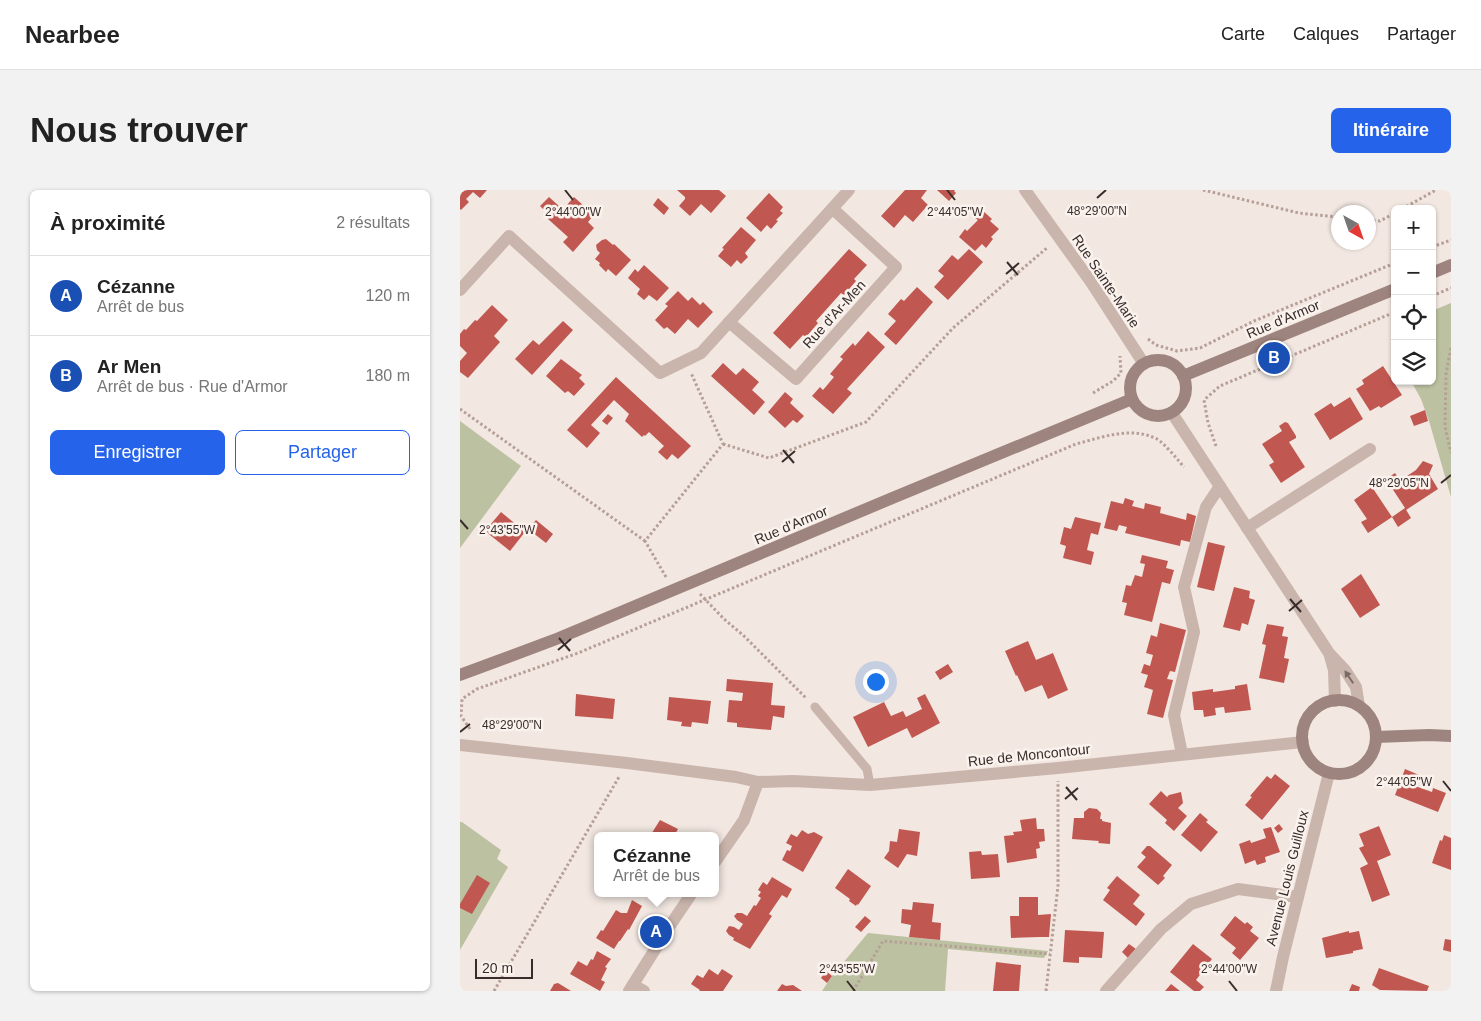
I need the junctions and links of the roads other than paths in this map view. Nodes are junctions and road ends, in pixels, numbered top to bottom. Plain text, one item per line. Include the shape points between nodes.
1 (849, 190) edge
2 (1025, 190) edge
3 (833, 209) junction
4 (1451, 265) edge
5 (1436, 271) edge
6 (460, 290) edge
7 (1391, 291) edge
8 (729, 322) junction
9 (1144, 364) junction
10 (1183, 376) junction
11 (1132, 400) junction
12 (1172, 413) junction
13 (1370, 449) dead end
14 (1220, 486) junction
15 (1247, 528) junction
16 (1329, 653) junction
17 (460, 675) edge
18 (1335, 701) junction
19 (1359, 706) junction
20 (815, 708) road end
21 (1451, 736) edge
22 (1376, 737) junction
23 (1303, 742) junction
24 (460, 745) edge
25 (1182, 754) junction
26 (1329, 773) junction
27 (758, 782) junction
28 (870, 785) junction
29 (719, 856) edge
30 (689, 897) edge
31 (1298, 897) junction
32 (635, 989) edge
33 (1106, 991) edge
34 (1276, 991) edge

1 - 3 street
2 - 9 street, Rue Sainte-Marie via 1091,282
3 - 8 street
3 - 8 street, Rue d'Ar-Men via 896,267 796,380
4 - 5 main road
6 - 8 street via 509,236 660,372 701,353
7 - 10 main road, Rue d'Armor
9 - 10 main road via 1162,360 1171,363
9 - 11 main road via 1132,376
10 - 12 main road via 1186,393
11 - 12 main road via 1145,414 1163,416
11 - 17 main road, Rue d'Armor via 559,638
12 - 14 street
13 - 15 street
14 - 15 street
14 - 25 street via 1206,507 1184,588 1194,632 1174,715
15 - 16 street
16 - 18 street via 1334,670
19 -> 16 street via 1356,686
18 - 19 main road
18 - 23 main road via 1323,704 1310,715 1303,731
19 - 22 main road via 1368,714
20 - 28 lane via 866,769
21 - 22 main road
22 - 26 main road via 1375,748 1362,766 1352,772
23 - 25 street, Rue de Moncontour
23 - 26 main road via 1312,761
24 - 27 street, Rue de Moncontour via 627,763
25 - 28 street, Rue de Moncontour
26 - 31 street, Avenue Louis Guilloux
27 - 28 street, Rue de Moncontour
27 - 29 street via 744,820
30 - 32 street
31 - 33 street via 1238,890 1191,904 1161,929
31 - 34 street, Avenue Louis Guilloux

